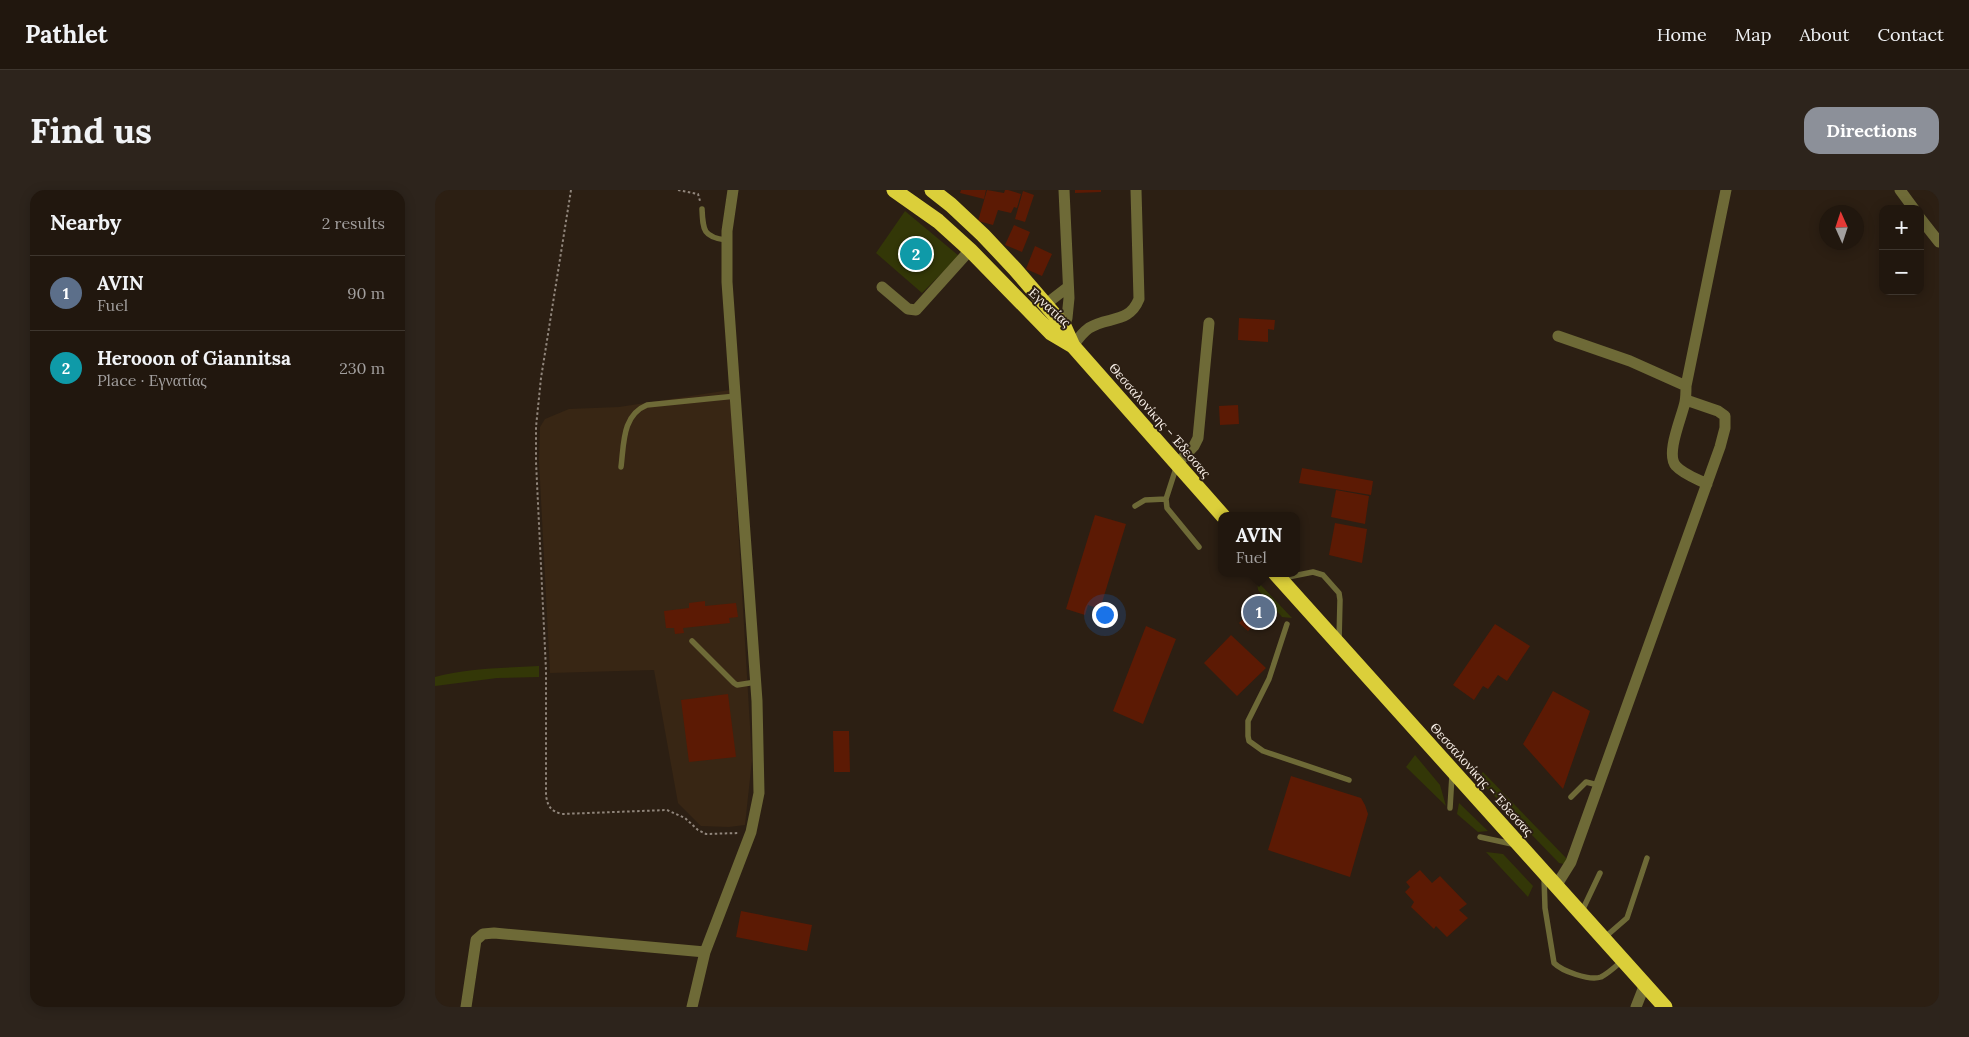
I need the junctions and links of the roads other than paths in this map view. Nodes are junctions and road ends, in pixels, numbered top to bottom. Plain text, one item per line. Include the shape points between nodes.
1 (733, 190) edge
2 (894, 190) edge
3 (932, 190) edge
4 (1064, 190) edge
5 (1136, 190) edge
6 (1726, 190) edge
7 (1900, 190) edge
8 (1911, 205) edge
9 (702, 208) dead end
10 (1924, 223) edge
11 (727, 240) junction
12 (1939, 242) edge
13 (970, 250) junction
14 (882, 287) dead end
15 (1068, 287) junction
16 (1046, 304) junction
17 (1209, 323) dead end
18 (1063, 326) junction
19 (1558, 336) dead end
20 (1073, 346) junction
21 (1686, 386) junction
22 (736, 396) junction
23 (1686, 400) junction
24 (1177, 464) junction
25 (621, 467) dead end
26 (1707, 484) junction
27 (1166, 500) junction
28 (1135, 506) dead end
29 (1219, 512) edge
30 (1199, 547) dead end
31 (1300, 573) edge
32 (1278, 577) edge
33 (1287, 624) dead end
34 (692, 641) dead end
35 (1339, 643) junction
36 (756, 682) junction
37 (1452, 770) junction
38 (1349, 780) dead end
39 (1598, 785) junction
40 (1571, 797) dead end
41 (1450, 808) dead end
42 (1480, 837) dead end
43 (1520, 847) junction
44 (1647, 858) dead end
45 (1543, 872) junction
46 (1600, 873) dead end
47 (1556, 886) junction
48 (1581, 913) junction
49 (1603, 938) junction
50 (705, 952) junction
51 (1624, 960) junction
52 (1645, 984) junction
53 (1663, 1006) edge
54 (466, 1007) edge
55 (692, 1007) edge
56 (1637, 1007) edge

1 - 11 street
2 - 13 highway, Εγνατίας via 938,221
3 - 16 highway, Εγνατίας via 983,235
4 - 15 street
5 - 20 street via 1139,299 1131,312 1123,317 1088,328
6 - 21 street
7 - 8 street
9 - 11 lane via 708,236
10 - 12 street
11 - 22 street
13 - 14 street via 916,310 908,309
13 - 20 highway, Εγνατίας via 1051,333
15 - 16 street
15 - 18 street via 1067,318
16 - 18 highway, Εγνατίας
17 - 24 street via 1198,438
18 - 20 highway, Εγνατίας
19 - 21 street via 1630,361
20 - 24 highway, Θεσσαλονίκης - Έδεσσας
21 - 23 street
22 - 25 lane via 640,408 629,420
22 - 36 street
23 - 26 street via 1674,441 1673,459 1678,468
23 - 26 street via 1718,411 1725,418 1720,447
24 - 27 lane
24 - 29 highway, Θεσσαλονίκης - Έδεσσας
26 - 39 street
27 - 28 lane via 1145,500
27 - 30 lane via 1167,508
31 - 35 lane via 1323,575 1339,593
32 - 35 highway, Θεσσαλονίκης - Έδεσσας
33 - 38 lane via 1269,679 1248,721 1247,736 1263,751
34 - 36 lane via 737,685
35 - 37 highway, Θεσσαλονίκης - Έδεσσας
36 - 50 street via 759,792 751,832
37 - 41 lane
37 - 43 highway, Θεσσαλονίκης - Έδεσσας
39 - 40 lane via 1586,782
39 - 47 street via 1568,869
42 - 43 lane
43 - 45 highway, Θεσσαλονίκης - Έδεσσας
44 - 49 lane via 1627,918
45 - 47 highway, Θεσσαλονίκης - Έδεσσας
45 - 51 lane via 1554,963 1565,971 1592,978 1603,976
46 - 48 lane
47 - 48 highway, Θεσσαλονίκης - Έδεσσας
48 - 49 highway, Θεσσαλονίκης - Έδεσσας
49 - 51 highway, Θεσσαλονίκης - Έδεσσας
50 - 54 street via 483,934 476,940
50 - 55 street
51 - 52 highway, Θεσσαλονίκης - Έδεσσας
52 - 53 highway, Θεσσαλονίκης - Έδεσσας
52 - 56 street

